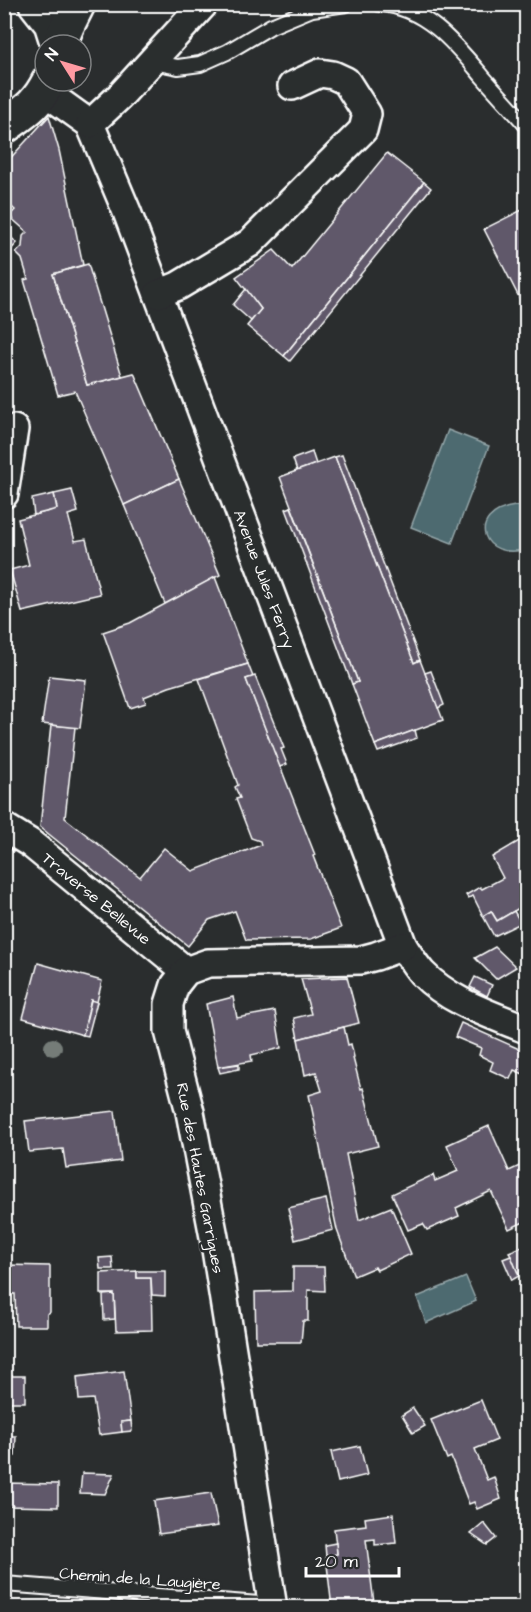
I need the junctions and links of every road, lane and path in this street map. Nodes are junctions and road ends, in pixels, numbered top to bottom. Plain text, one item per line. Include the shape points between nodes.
1 (36, 4) edge
2 (78, 4) edge
3 (204, 4) edge
4 (346, 4) edge
5 (380, 4) edge
6 (54, 33) edge
7 (64, 33) edge
8 (152, 60) junction
9 (292, 87) dead end
10 (42, 93) edge
11 (55, 93) edge
12 (90, 124) junction
13 (526, 125) edge
14 (4, 127) edge
15 (158, 294) junction
16 (14, 429) dead end
17 (4, 494) edge
18 (4, 827) edge
19 (403, 946) junction
20 (186, 971) junction
21 (526, 1029) edge
22 (4, 1584) edge
23 (272, 1606) edge

1 - 6 main road
2 - 7 main road
3 - 8 street
4 - 8 lane via 312,9 200,64 178,68
5 - 13 lane via 417,15 440,29
8 - 12 street
9 - 15 street via 320,73 346,81 368,114 363,130 250,243
10 - 14 main road via 32,107
11 - 12 street
12 - 15 street, Avenue Jules Ferry
15 - 19 street, Avenue Jules Ferry
16 - 17 street
18 - 20 street, Traverse Bellevue via 30,843
19 - 20 street via 361,960 208,963
19 - 21 street, Avenue Jules Ferry via 422,972 443,991
20 - 23 street, Rue des Hautes Garrigues via 175,985 169,1004 169,1031 214,1237
22 - 23 lane, Chemin de la Laugière

